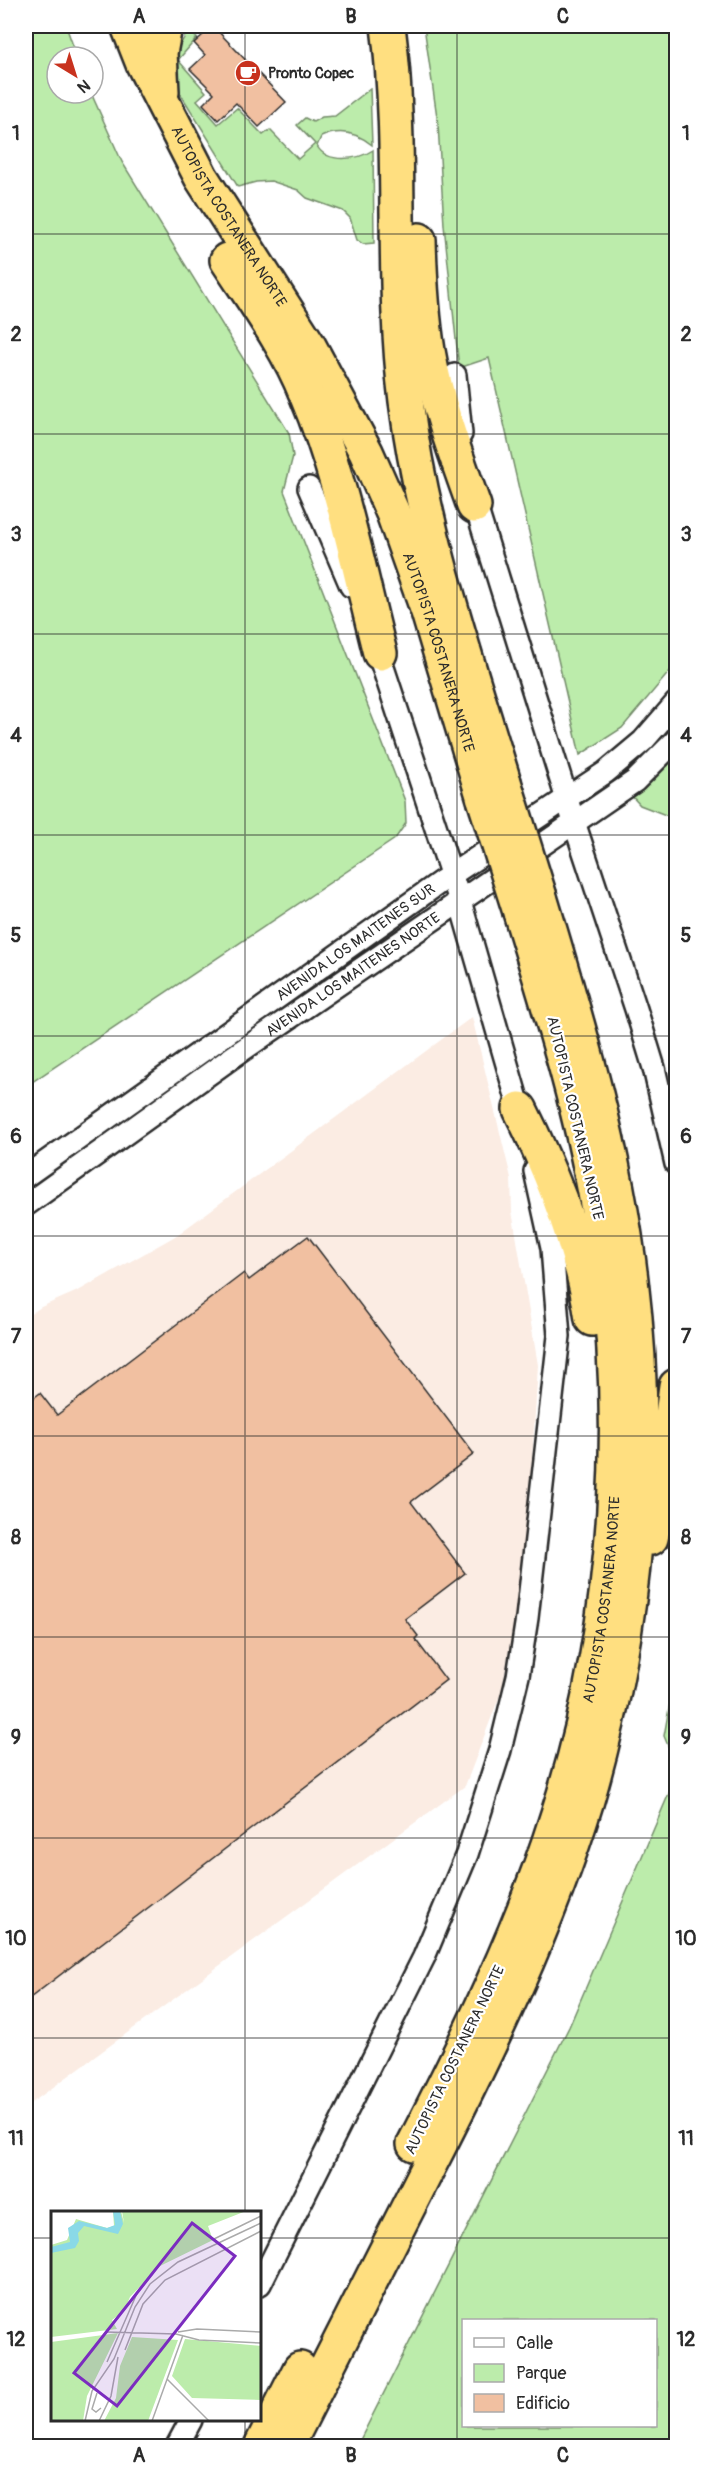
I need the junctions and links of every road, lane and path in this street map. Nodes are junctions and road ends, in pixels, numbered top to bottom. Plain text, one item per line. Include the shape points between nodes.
1 (128, 26) edge
2 (165, 26) edge
3 (371, 26) edge
4 (388, 26) edge
5 (395, 26) edge
6 (143, 64) junction
7 (393, 64) junction
8 (164, 107) junction
9 (455, 375) dead end
10 (309, 488) dead end
11 (474, 507) junction
12 (380, 653) junction
13 (676, 703) edge
14 (676, 740) edge
15 (494, 790) junction
16 (567, 798) junction
17 (574, 822) junction
18 (451, 875) junction
19 (460, 901) junction
20 (530, 905) junction
21 (221, 1037) junction
22 (234, 1056) junction
23 (520, 1109) junction
24 (676, 1164) edge
25 (26, 1176) edge
26 (26, 1205) edge
27 (676, 1386) edge
28 (612, 1538) junction
29 (624, 1632) junction
30 (261, 2282) edge
31 (190, 2421) edge
32 (177, 2446) edge
33 (261, 2446) edge
34 (287, 2446) edge

1 - 6 highway, AUTOPISTA COSTANERA NORTE
2 - 8 highway via 159,71
3 - 7 highway
4 - 7 highway, AUTOPISTA COSTANERA NORTE
5 - 11 highway via 408,95 429,352 444,416
6 - 8 highway, AUTOPISTA COSTANERA NORTE
6 - 12 highway via 160,122 193,203 278,340 306,393 337,486
7 - 15 highway, AUTOPISTA COSTANERA NORTE via 400,339 415,461
8 - 15 highway, AUTOPISTA COSTANERA NORTE via 206,184 314,354 366,452 393,513
9 - 11 street
10 - 12 street
11 - 16 street
12 - 18 street
13 - 16 street, AVENIDA LOS MAITENES SUR via 626,757
14 - 17 street, AVENIDA LOS MAITENES NORTE via 635,781
15 - 20 highway, AUTOPISTA COSTANERA NORTE, bridge
16 - 17 street
16 - 18 street, AVENIDA LOS MAITENES SUR
17 - 19 street, AVENIDA LOS MAITENES NORTE
17 - 24 street via 651,1058
18 - 19 street
18 - 21 street, AVENIDA LOS MAITENES SUR
19 - 22 street, AVENIDA LOS MAITENES NORTE
19 - 23 street
20 - 28 highway, AUTOPISTA COSTANERA NORTE via 602,1234 616,1402
20 - 29 highway, AUTOPISTA COSTANERA NORTE via 596,1094 618,1191 631,1280 638,1367 639,1470
21 - 22 street
21 - 25 street, AVENIDA LOS MAITENES SUR
22 - 26 street, AVENIDA LOS MAITENES NORTE
23 - 28 highway via 561,1200 585,1280 602,1377
23 - 30 street via 552,1248 559,1336 518,1676 489,1790 446,1906 407,1994
27 - 29 highway via 662,1490
28 - 33 highway, AUTOPISTA COSTANERA NORTE via 584,1714 558,1813 532,1887 469,2035
29 - 34 highway, AUTOPISTA COSTANERA NORTE via 588,1794 532,1951 476,2074
31 - 32 street

